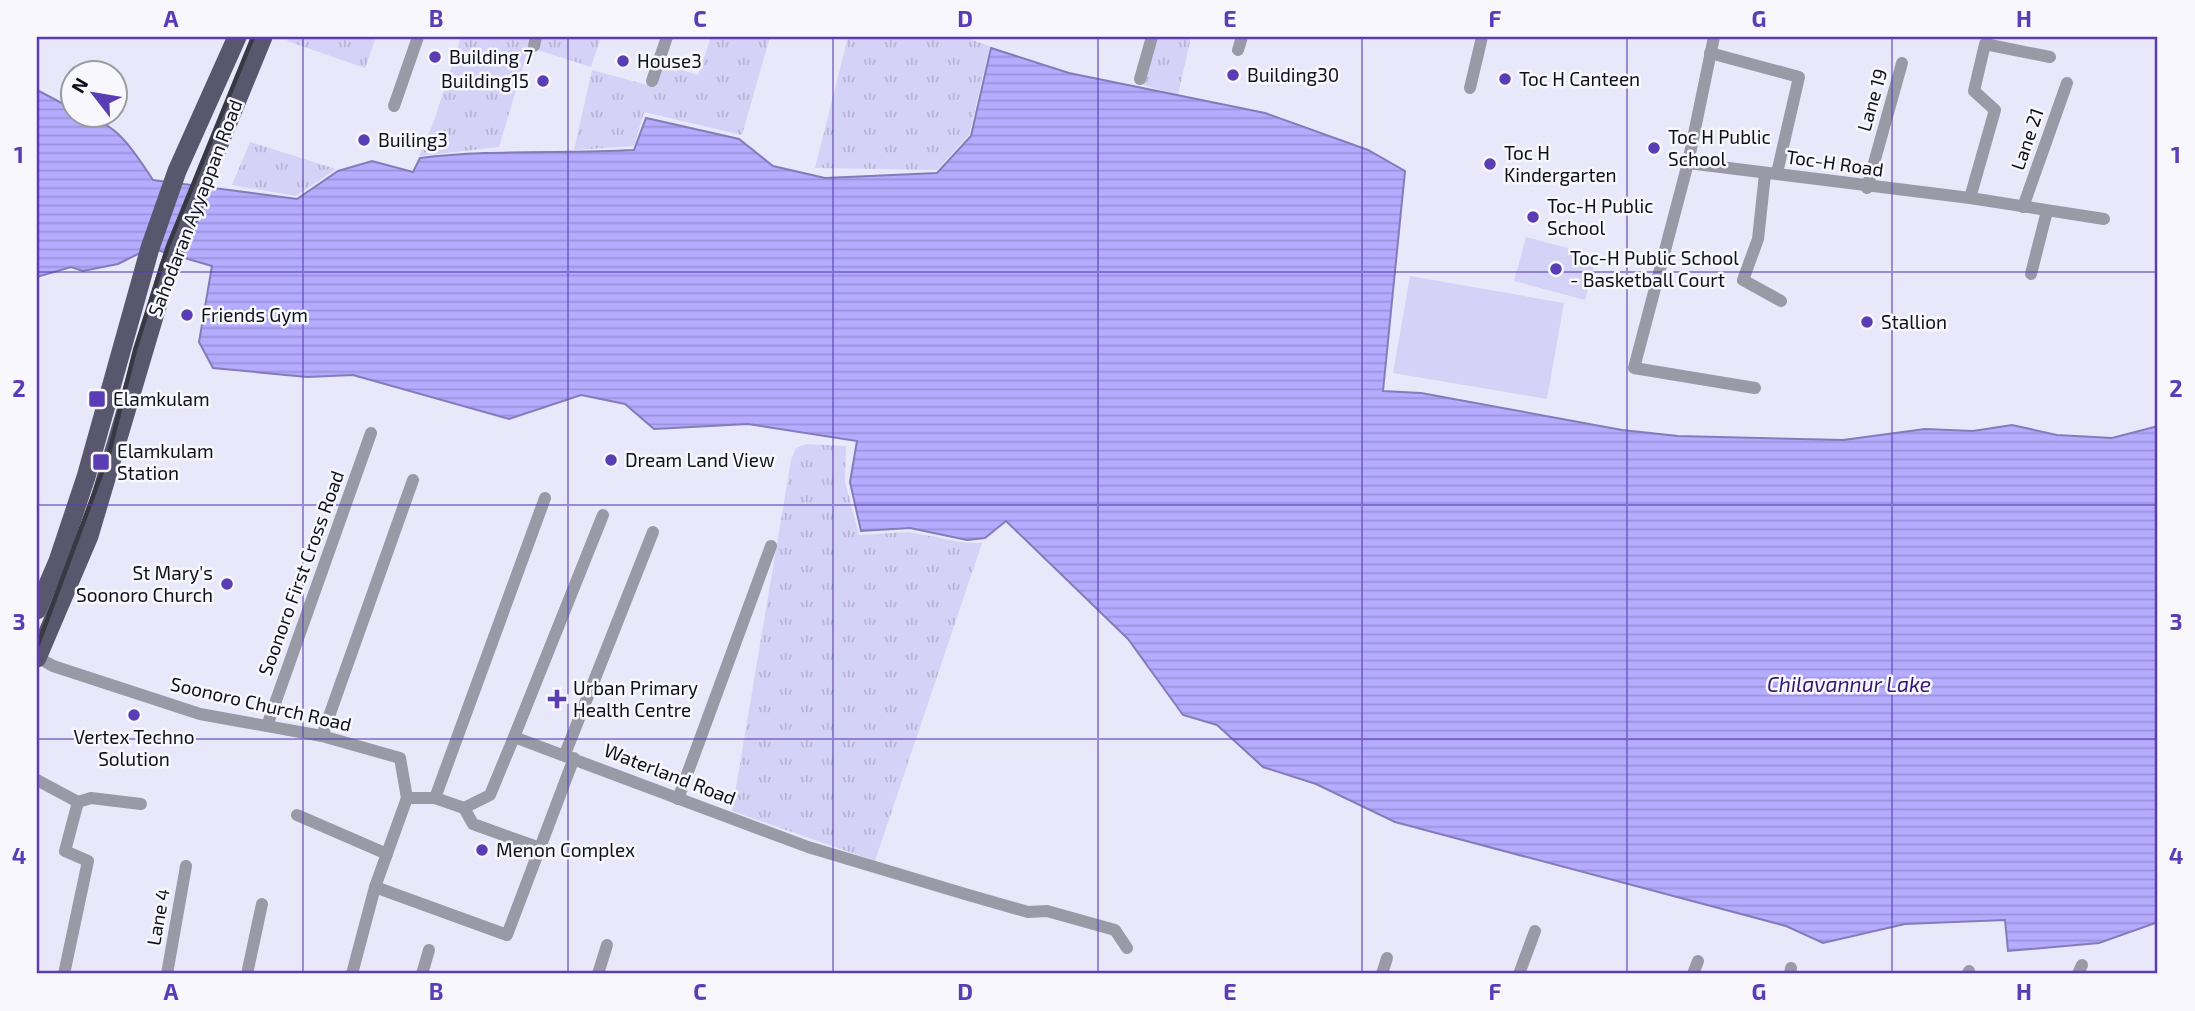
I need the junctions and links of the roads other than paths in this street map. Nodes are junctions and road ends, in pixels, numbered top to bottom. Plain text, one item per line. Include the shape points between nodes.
1 (237, 37) edge
2 (263, 37) edge
3 (418, 37) edge
4 (667, 37) edge
5 (1152, 37) edge
6 (1482, 37) edge
7 (1714, 37) edge
8 (1710, 53) junction
9 (2050, 57) dead end
10 (1902, 63) dead end
11 (1140, 79) dead end
12 (652, 82) dead end
13 (2067, 83) dead end
14 (1470, 88) dead end
15 (394, 106) dead end
16 (1688, 163) junction
17 (1771, 174) junction
18 (1867, 188) junction
19 (1970, 198) junction
20 (2023, 207) junction
21 (2047, 211) junction
22 (2104, 219) dead end
23 (2031, 274) dead end
24 (1781, 301) dead end
25 (1755, 388) dead end
26 (371, 433) dead end
27 (413, 480) dead end
28 (545, 498) dead end
29 (603, 515) dead end
30 (653, 532) dead end
31 (771, 546) dead end
32 (37, 610) edge
33 (37, 657) edge
34 (267, 726) junction
35 (322, 736) junction
36 (514, 737) junction
37 (570, 756) junction
38 (37, 780) edge
39 (407, 798) junction
40 (435, 798) junction
41 (678, 799) junction
42 (78, 802) junction
43 (141, 804) dead end
44 (464, 808) junction
45 (298, 815) dead end
46 (540, 848) junction
47 (387, 854) junction
48 (186, 866) dead end
49 (375, 887) junction
50 (262, 904) dead end
51 (1535, 931) dead end
52 (607, 945) dead end
53 (1127, 948) dead end
54 (429, 950) dead end
55 (1387, 958) dead end
56 (1698, 961) dead end
57 (64, 974) edge
58 (167, 974) edge
59 (247, 974) edge
60 (352, 974) edge
61 (422, 974) edge
62 (598, 974) edge
63 (1382, 974) edge
64 (1519, 974) edge
65 (1693, 974) edge

1 - 32 main road, Sahodaran Ayyappan Road via 177,171 150,248 86,477
2 - 33 main road, Sahodaran Ayyappan Road via 169,265 89,536
3 - 15 street
4 - 12 street
5 - 11 street
6 - 14 street
7 - 8 street
8 - 16 street
8 - 17 street via 1799,77
9 - 19 street via 1985,44 1974,90 1995,110
10 - 18 street, Lane 19
13 - 20 street, Lane 21
16 - 17 street, Toc-H Road
16 - 25 street via 1634,368
17 - 18 street, Toc-H Road
17 - 24 street via 1758,239 1743,280
18 - 19 street, Toc-H Road
19 - 20 street, Toc-H Road
20 - 21 street, Toc-H Road
21 - 22 street, Toc-H Road
21 - 23 street
26 - 34 street, Soonoro First Cross Road
27 - 35 street
28 - 40 street
29 - 36 street
30 - 37 street
31 - 41 street
33 - 34 street, Soonoro Church Road via 200,714
34 - 35 street, Soonoro Church Road
35 - 39 street, Soonoro Church Road via 400,758
36 - 37 street, Waterland Road
36 - 44 street via 490,795
37 - 41 street, Waterland Road
37 - 46 street
38 - 42 street
39 - 40 street
39 - 47 street
40 - 44 street
41 - 53 street, Waterland Road via 808,847 920,881 1028,912 1047,911 1115,930
42 - 43 street via 91,798
42 - 57 street via 65,851 88,861
44 - 46 street via 472,824
45 - 47 street
46 - 49 street via 507,934
47 - 49 street
48 - 58 street, Lane 4
49 - 60 street
50 - 59 street
51 - 64 street
52 - 62 street
54 - 61 street
55 - 63 street
56 - 65 street

